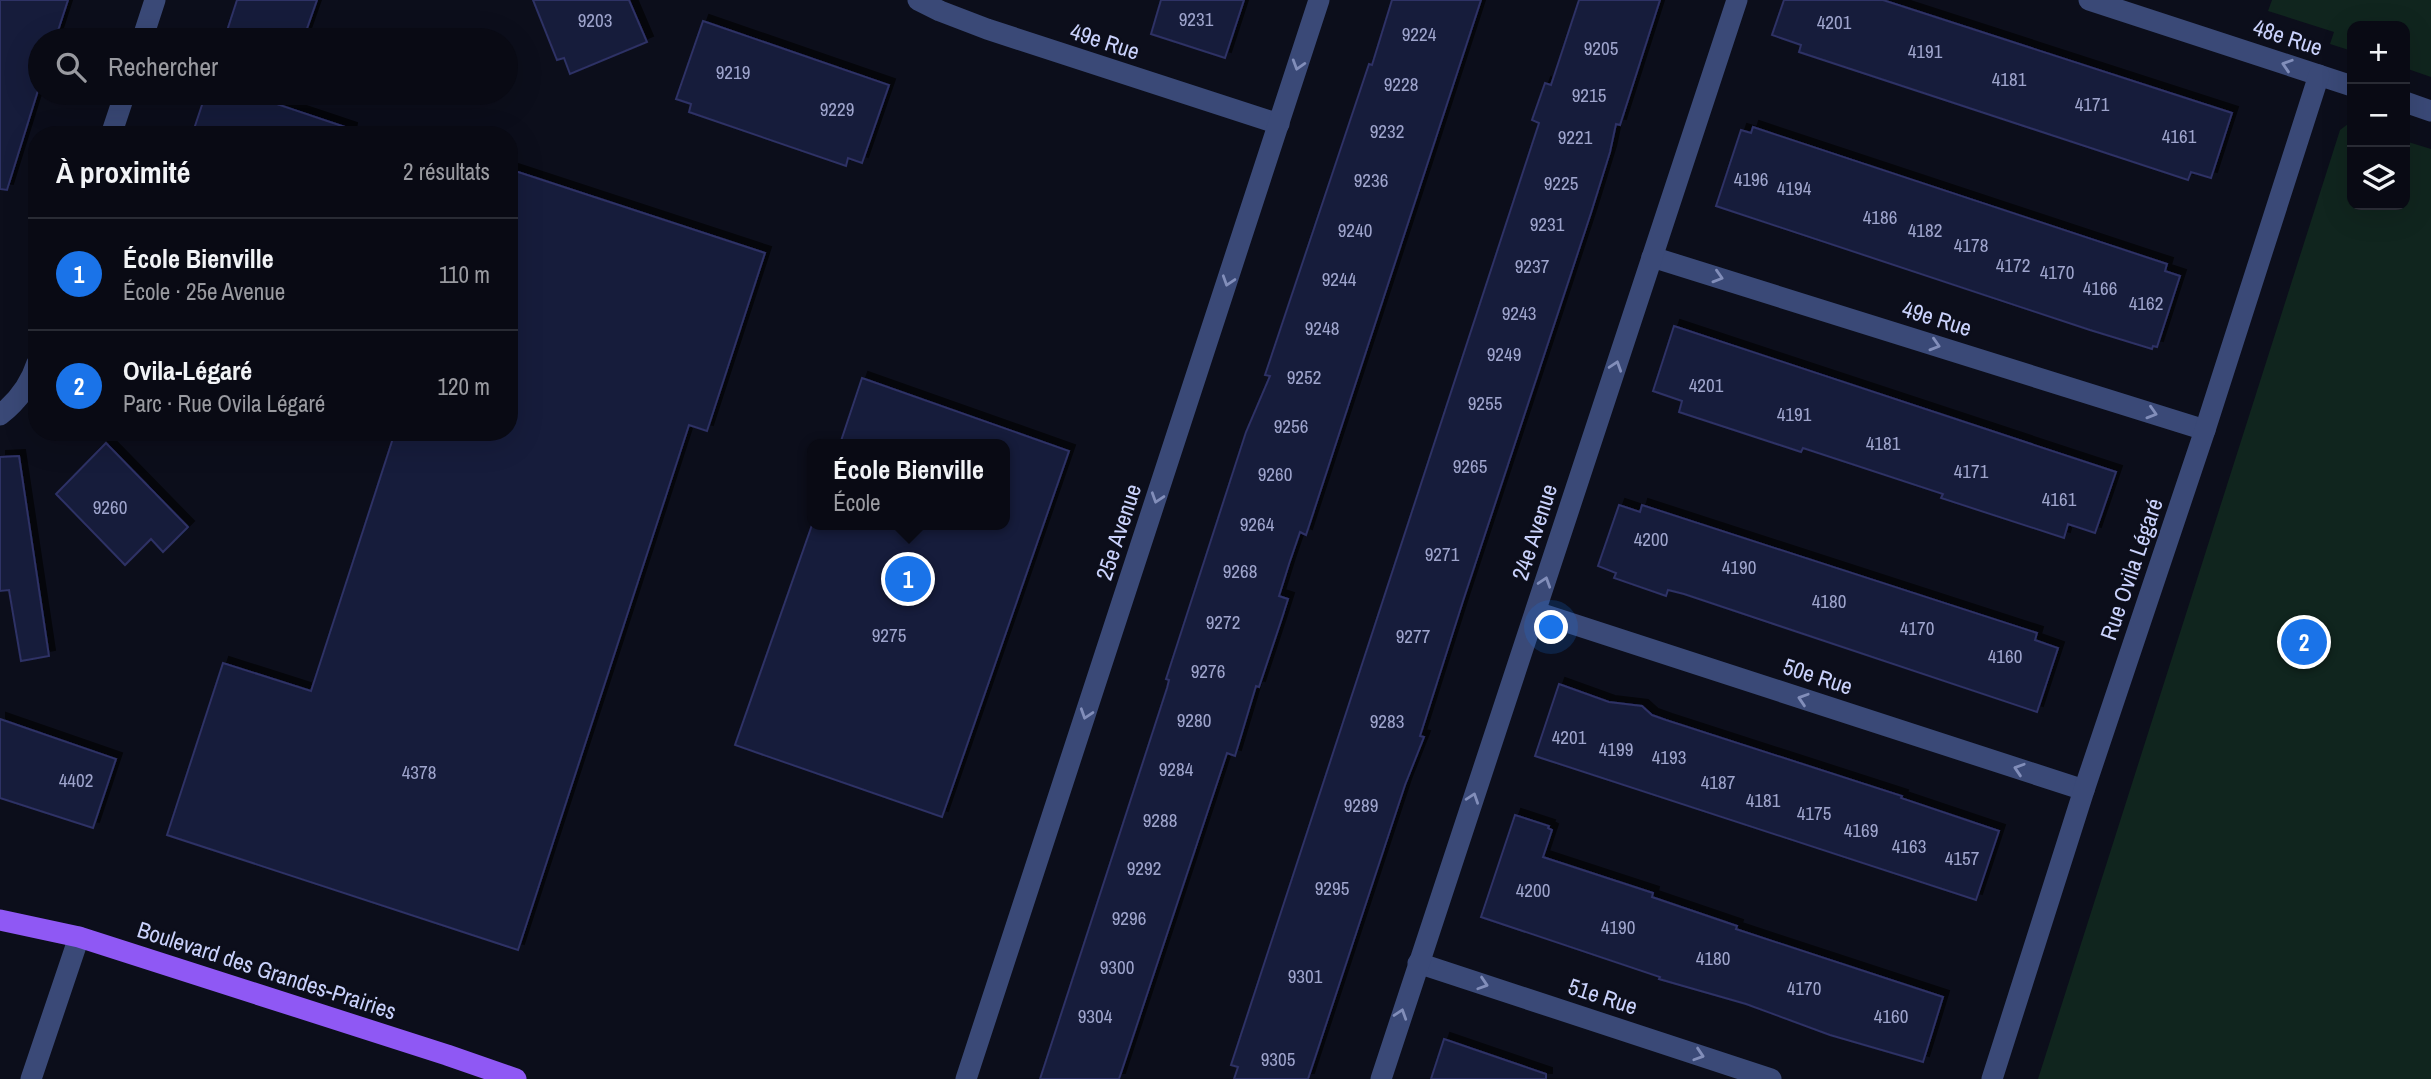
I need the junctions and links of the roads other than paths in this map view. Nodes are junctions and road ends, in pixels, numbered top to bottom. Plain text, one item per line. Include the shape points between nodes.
1 (155, 0) edge
2 (918, 0) edge
3 (1319, 0) edge
4 (1737, 0) edge
5 (2089, 0) edge
6 (146, 28) edge
7 (2319, 75) junction
8 (2347, 84) edge
9 (2410, 104) edge
10 (121, 105) edge
11 (2431, 111) edge
12 (1279, 124) junction
13 (114, 126) edge
14 (1653, 257) junction
15 (28, 386) edge
16 (0, 415) edge
17 (2205, 430) junction
18 (1536, 612) junction
19 (2084, 790) junction
20 (0, 920) edge
21 (79, 937) junction
22 (1418, 963) junction
23 (31, 1079) edge
24 (516, 1079) edge
25 (966, 1079) edge
26 (1381, 1079) edge
27 (1771, 1079) edge
28 (1992, 1079) edge

1 - 6 street
2 - 12 street, 49e Rue via 987,29
3 -> 12 street, 25e Avenue
4 - 14 street, 24e Avenue
7 -> 5 street, 48e Rue
7 - 8 street, 48e Rue
7 - 17 street, Rue Ovila Légaré
9 - 11 street
10 - 13 street
12 -> 25 street, 25e Avenue
14 -> 17 street, 49e Rue
18 -> 14 street, 24e Avenue
15 - 16 street
17 - 19 street, Rue Ovila Légaré
19 -> 18 street, 50e Rue
22 -> 18 street, 24e Avenue
19 - 28 street, Rue Ovila Légaré
20 - 21 main road, Boulevard des Grandes-Prairies
21 - 23 street
21 - 24 main road, Boulevard des Grandes-Prairies
26 -> 22 street, 24e Avenue
22 -> 27 street, 51e Rue

